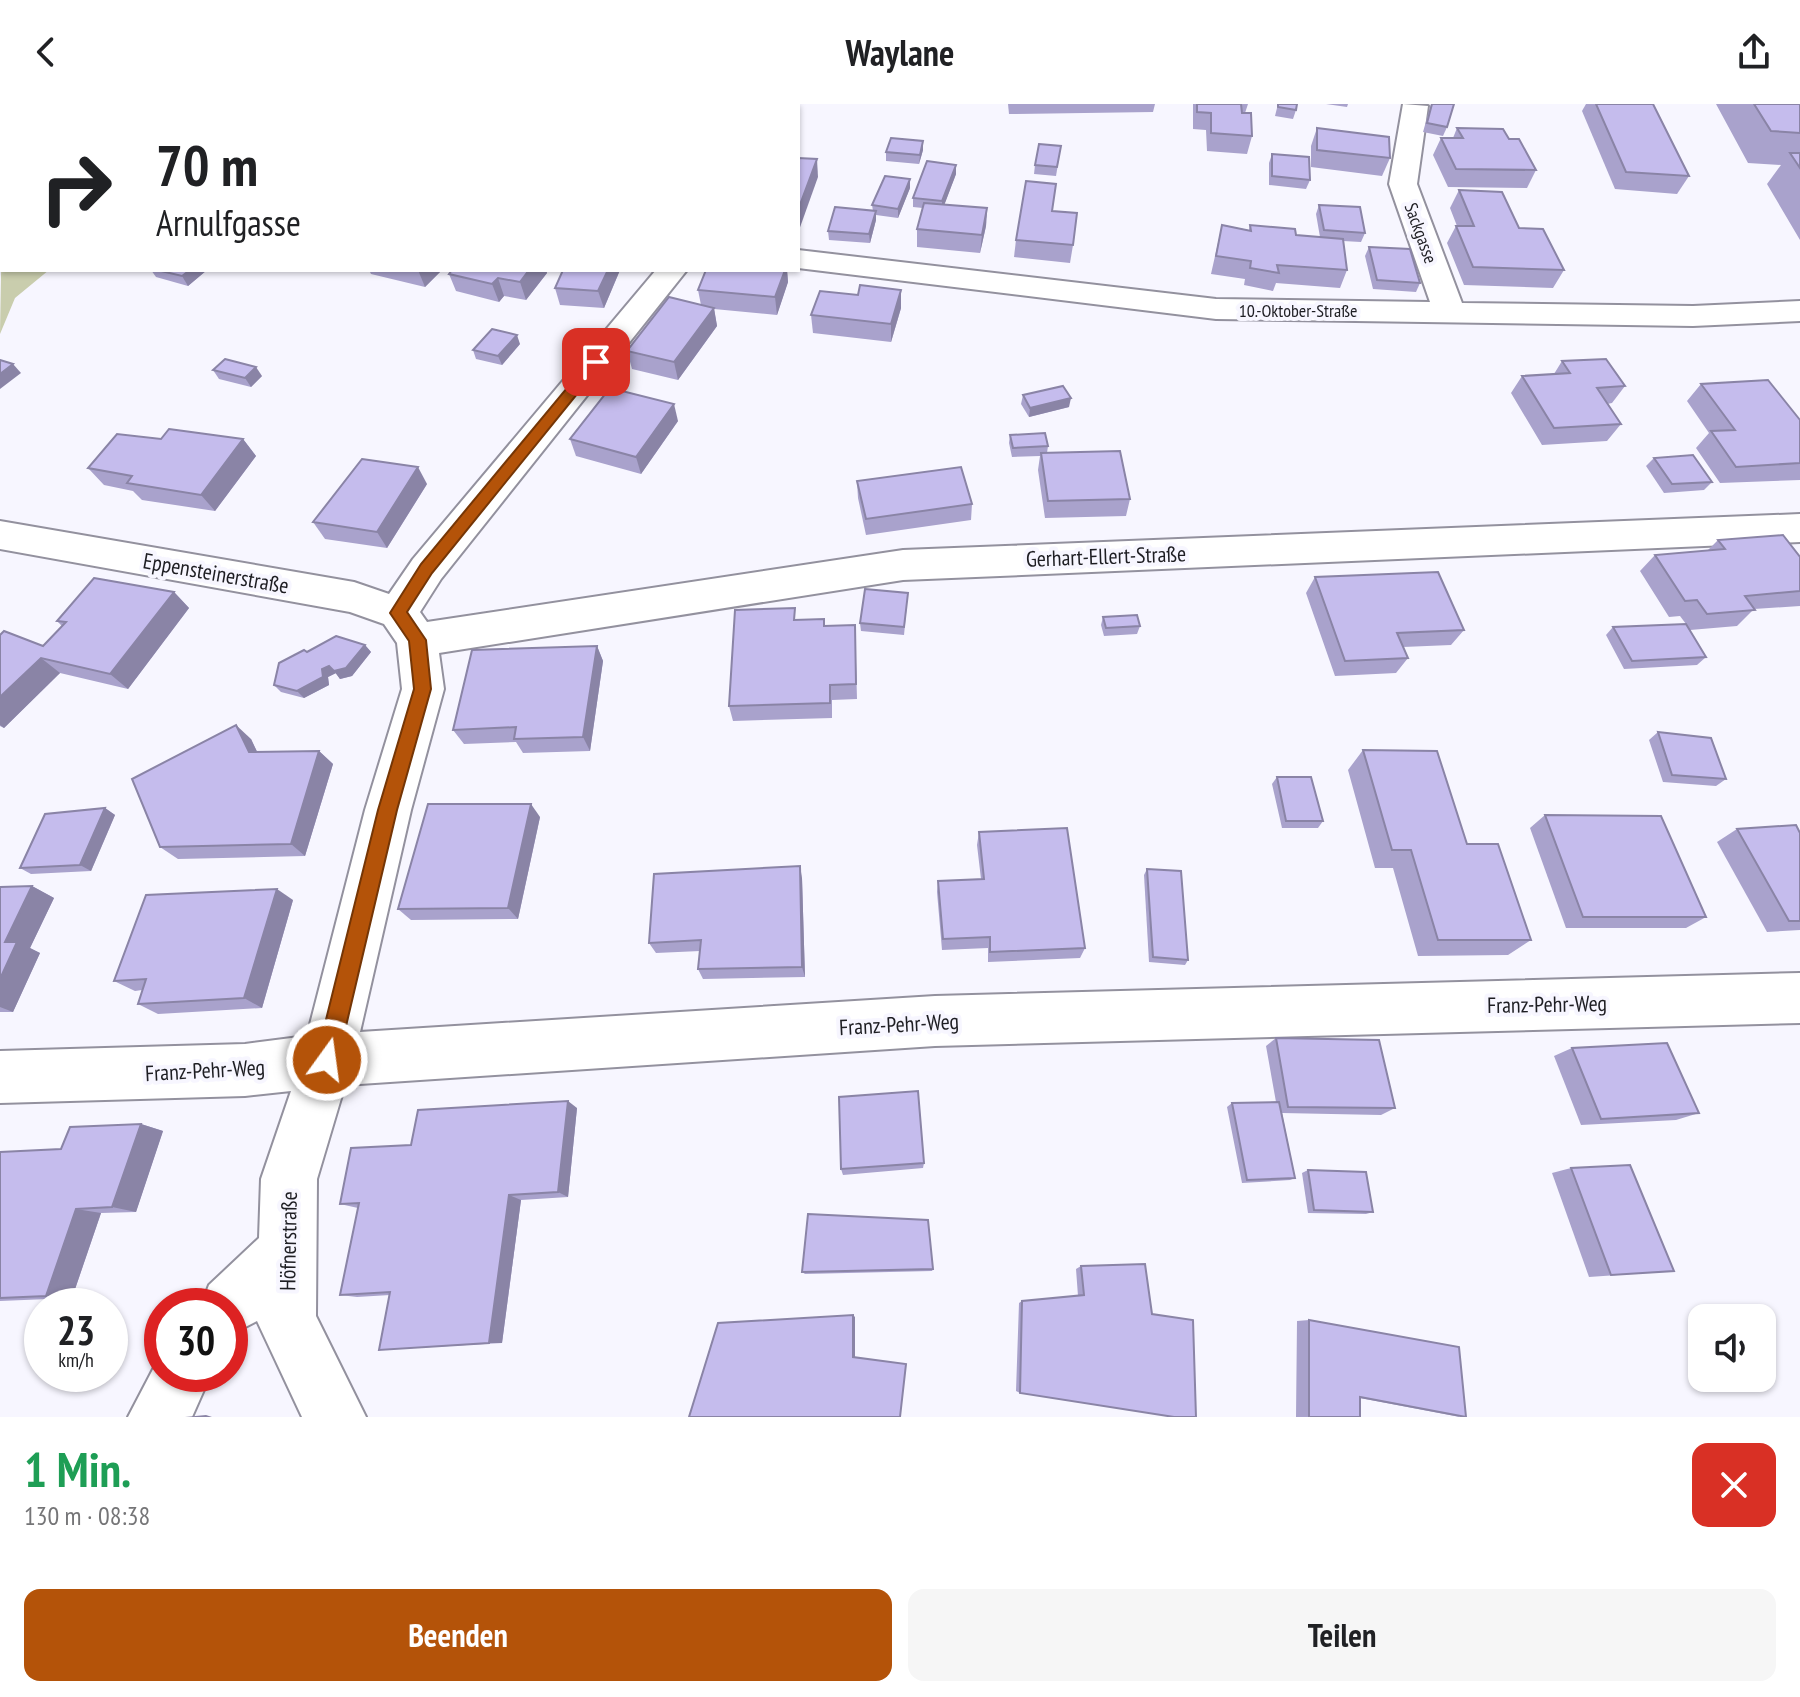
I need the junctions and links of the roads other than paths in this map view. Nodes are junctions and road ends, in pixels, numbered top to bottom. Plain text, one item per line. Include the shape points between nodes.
1 (1415, 106) edge
2 (800, 259) edge
3 (670, 272) edge
4 (1449, 311) junction
5 (1800, 311) edge
6 (1800, 528) edge
7 (0, 535) edge
8 (408, 626) junction
9 (1800, 998) edge
10 (327, 1060) junction
11 (0, 1077) edge
12 (288, 1250) junction
13 (248, 1289) edge
14 (172, 1392) edge
15 (159, 1417) edge
16 (335, 1417) edge

1 - 4 street, Sackgasse via 1403,184
2 - 4 street, 10.-Oktober-Straße via 1216,309
3 - 8 street via 427,569
4 - 5 street, 10.-Oktober-Straße via 1693,316
6 - 8 street, Gerhart-Ellert-Straße via 903,565
7 - 8 street, Eppensteinerstraße via 354,597
8 - 10 street, Höfnerstraße via 423,689
9 - 10 street, Franz-Pehr-Weg via 935,1021
10 - 11 street, Franz-Pehr-Weg via 245,1070
10 - 12 street, Höfnerstraße via 289,1179
12 - 13 street
12 - 16 street, Höfnerstraße via 286,1320
14 - 15 street

